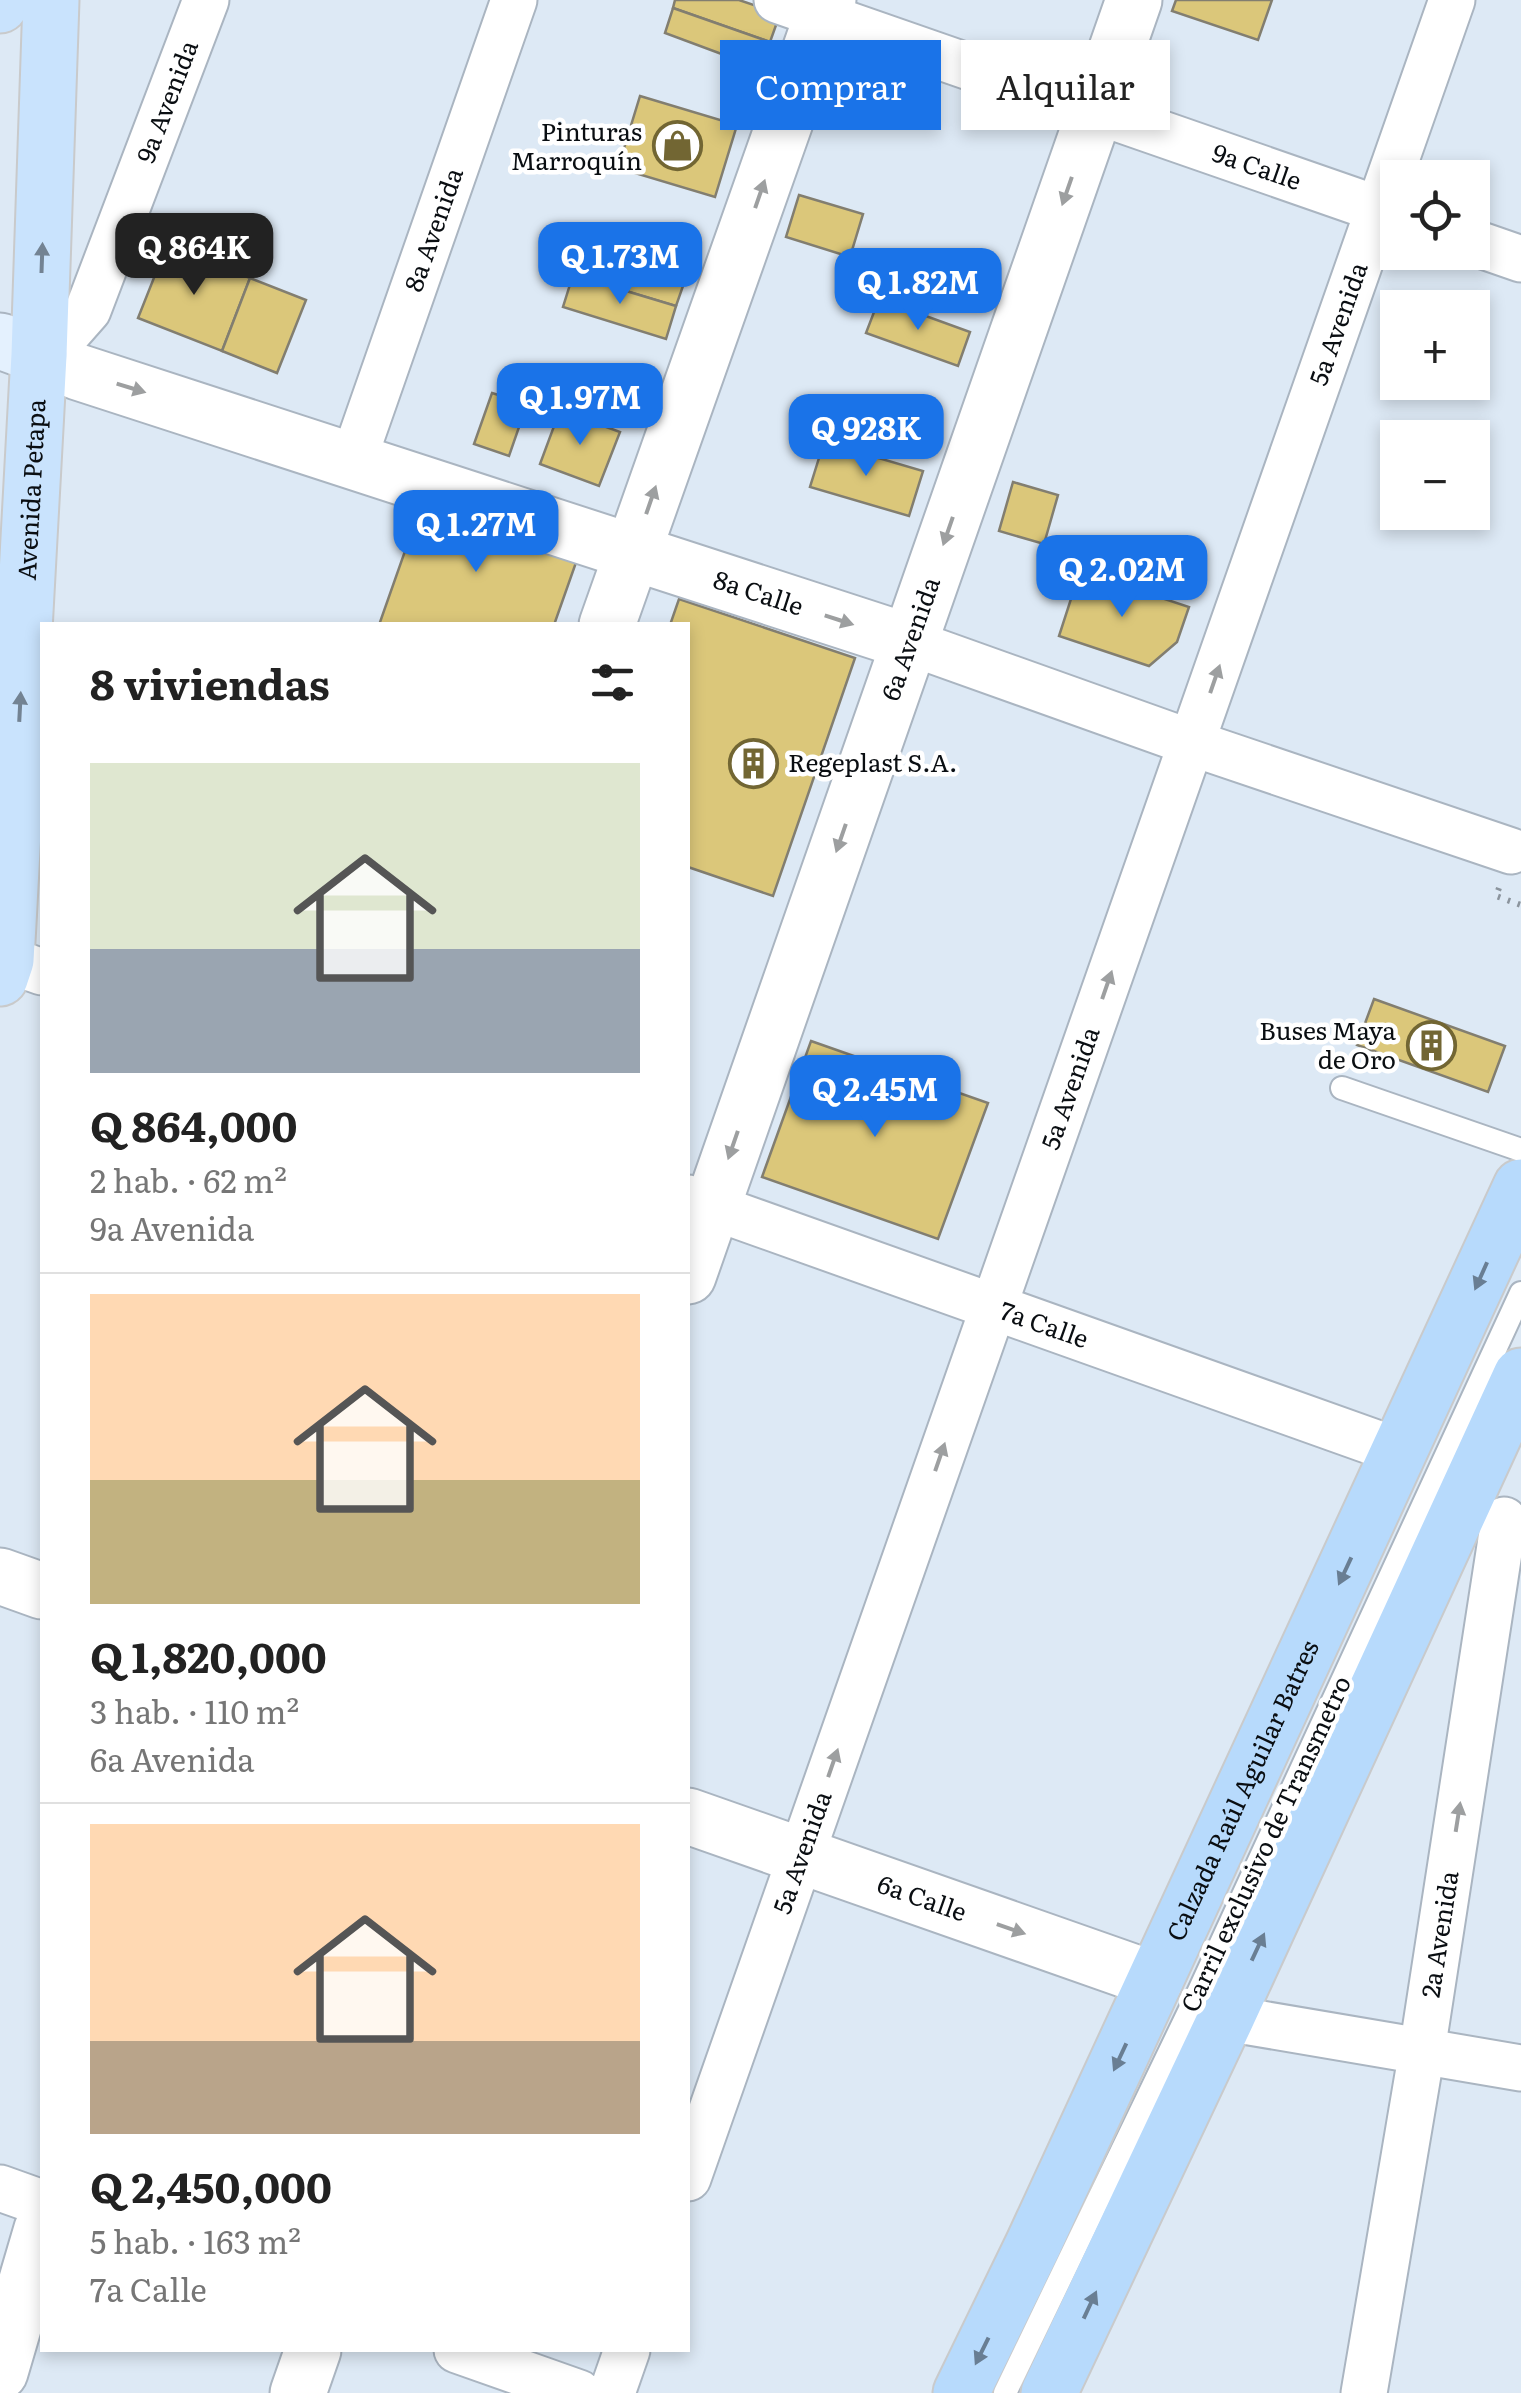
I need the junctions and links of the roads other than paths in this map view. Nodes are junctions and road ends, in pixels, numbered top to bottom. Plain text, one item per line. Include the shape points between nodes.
1 (51, 0) edge
2 (206, 0) edge
3 (514, 0) edge
4 (1134, 0) edge
5 (1452, 0) edge
6 (809, 5) edge
7 (1120, 40) edge
8 (961, 61) edge
9 (1088, 130) edge
10 (1150, 130) edge
11 (1404, 160) edge
12 (1380, 210) edge
13 (1380, 235) edge
14 (1490, 248) edge
15 (1521, 259) edge
16 (20, 348) edge
17 (353, 461) junction
18 (632, 554) junction
19 (609, 622) edge
20 (909, 642) junction
21 (1192, 743) junction
22 (1512, 851) dead end
23 (12, 967) edge
24 (1342, 1088) dead end
25 (1521, 1150) edge
26 (1521, 1187) edge
27 (700, 1202) edge
28 (690, 1264) edge
29 (1521, 1293) edge
30 (993, 1307) junction
31 (1521, 1376) edge
32 (1400, 1452) junction
33 (1496, 1513) edge
34 (0, 1576) edge
35 (40, 1591) edge
36 (690, 1817) edge
37 (800, 1855) junction
38 (1156, 1980) junction
39 (1226, 2018) junction
40 (1422, 2052) junction
41 (1521, 2068) edge
42 (690, 2172) edge
43 (0, 2188) edge
44 (40, 2202) edge
45 (40, 2236) edge
46 (311, 2352) edge
47 (463, 2352) edge
48 (626, 2352) edge
49 (0, 2372) edge
50 (298, 2393) edge
51 (579, 2393) edge
52 (612, 2393) edge
53 (961, 2393) edge
54 (1005, 2393) edge
55 (1049, 2393) edge
56 (1364, 2393) edge

16 -> 1 main road, Avenida Petapa
2 - 16 street, 9a Avenida via 88,310 66,335
3 - 17 street, 8a Avenida
4 - 7 street, 6a Avenida
5 - 11 street, 5a Avenida
6 - 8 street, 9a Calle
18 -> 6 street
9 -> 20 street, 6a Avenida
10 - 12 street, 9a Calle
21 -> 13 street, 5a Avenida
14 - 15 street
16 -> 17 street, 8a Calle
23 -> 16 main road, Avenida Petapa
17 - 18 street, 8a Calle
18 - 19 street
18 -> 20 street, 8a Calle
20 - 21 street, 8a Calle
20 -> 27 street, 6a Avenida
21 - 22 street, 8a Calle
30 -> 21 street, 5a Avenida
24 - 25 lane
26 -> 32 highway, Calzada Raúl Aguilar Batres
27 - 28 street, 6a Avenida
27 - 30 street, 7a Calle
29 - 54 lane, Carril exclusivo de Transmetro
30 - 32 street, 7a Calle
37 -> 30 street, 5a Avenida
31 - 33 highway
32 -> 38 highway, Calzada Raúl Aguilar Batres
39 -> 33 highway
40 -> 33 street, 2a Avenida
34 - 35 street
36 - 37 street, 6a Calle
37 -> 38 street, 6a Calle
37 - 42 street, 5a Avenida
38 -> 53 highway, Calzada Raúl Aguilar Batres
39 - 40 street
55 -> 39 highway
40 - 41 street
40 - 56 street, 2a Avenida
43 - 44 street
45 - 49 street
46 - 50 street
47 - 51 street
48 - 52 street

